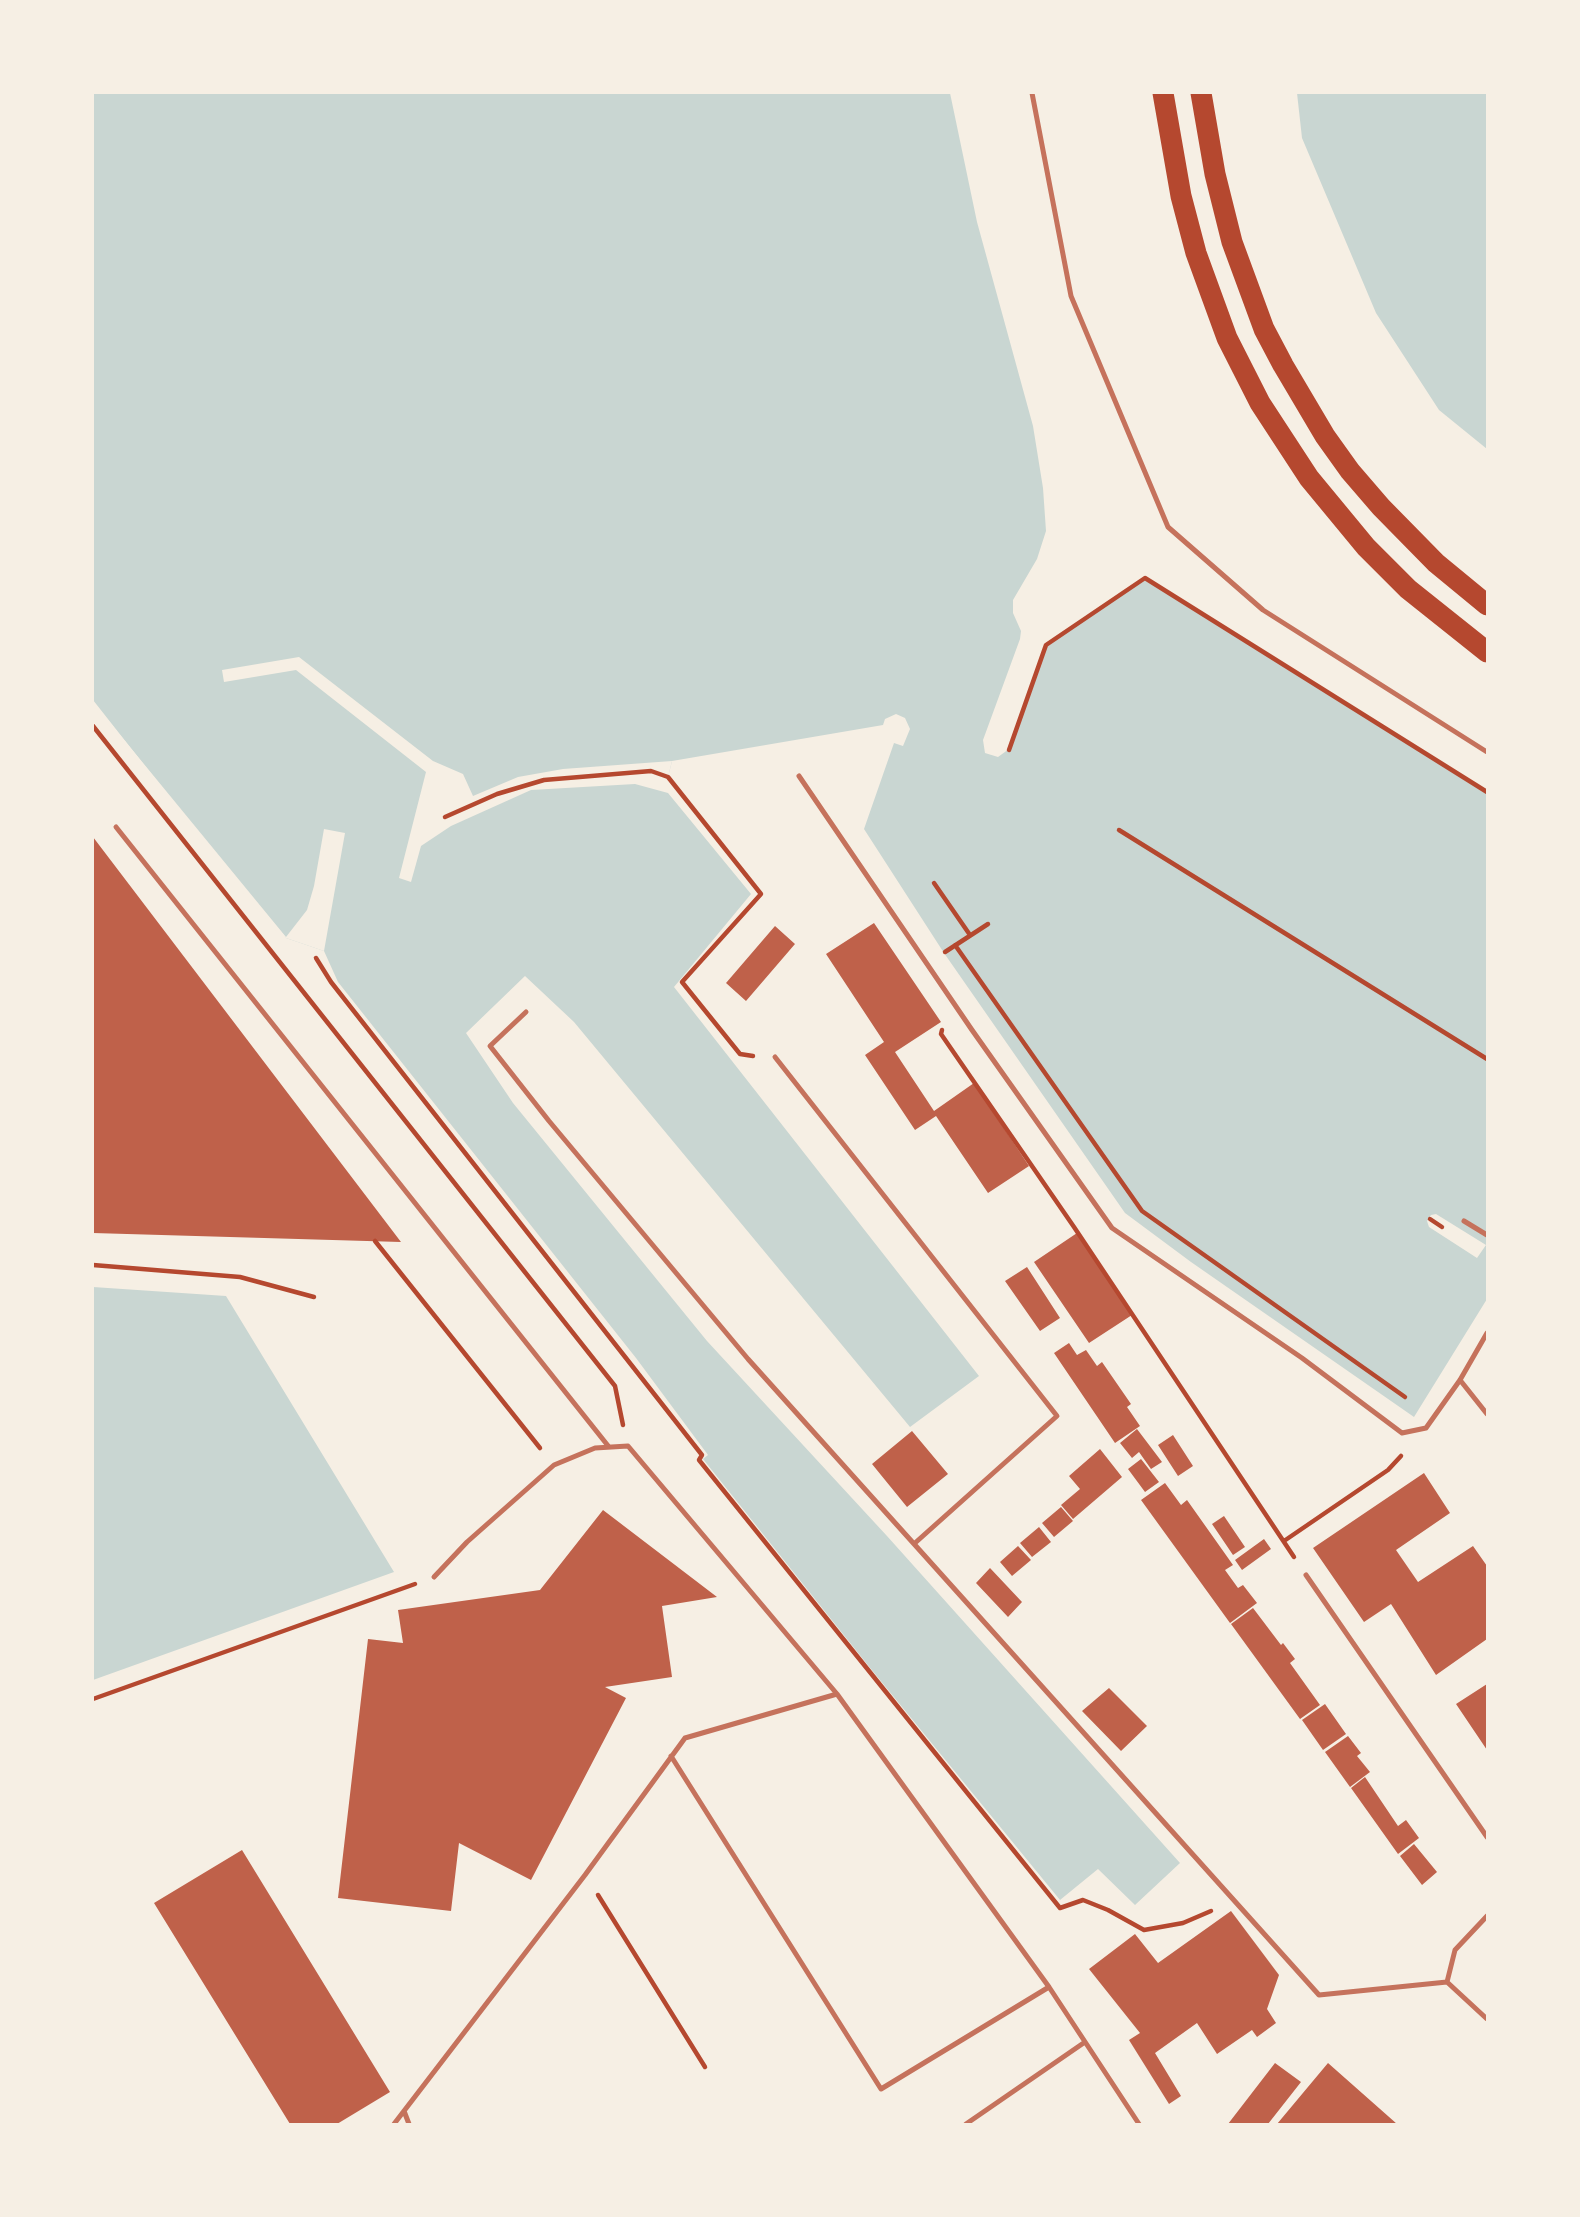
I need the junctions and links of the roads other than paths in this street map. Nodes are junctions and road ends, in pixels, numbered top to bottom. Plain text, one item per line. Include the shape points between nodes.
1 (1032, 93) edge
2 (1163, 93) edge
3 (1201, 93) edge
4 (1487, 605) edge
5 (1487, 652) edge
6 (1487, 752) edge
7 (799, 776) dead end
8 (116, 827) dead end
9 (526, 1012) dead end
10 (775, 1057) road end
11 (1464, 1221) dead end
12 (1487, 1235) edge
13 (1487, 1333) edge
14 (1460, 1380) junction
15 (1487, 1415) edge
16 (609, 1447) junction
17 (915, 1543) junction
18 (1306, 1575) road end
19 (434, 1577) road end
20 (837, 1694) junction
21 (671, 1756) junction
22 (1487, 1838) edge
23 (1487, 1916) edge
24 (1447, 1982) junction
25 (1048, 1987) junction
26 (1487, 2019) edge
27 (1086, 2042) junction
28 (404, 2110) junction
29 (394, 2124) edge
30 (409, 2124) edge
31 (966, 2124) edge
32 (1139, 2124) edge

1 - 6 lane via 1071,296 1168,527 1263,610
2 - 5 highway via 1196,253 1227,338 1260,403 1308,478 1366,547 1408,589
3 - 4 highway via 1232,242 1264,329 1283,365 1325,436 1358,480 1436,564
7 - 14 lane via 1112,1228 1302,1358 1402,1433 1426,1428
8 - 16 lane
9 - 17 lane via 490,1046 748,1359
10 - 17 lane via 1057,1416
11 - 12 lane
13 - 14 lane
14 - 15 lane
16 - 19 lane via 554,1465
16 - 20 lane via 628,1446
17 - 24 lane via 1319,1995
18 - 22 lane
20 - 21 lane via 685,1738
20 - 25 lane
21 - 25 lane via 881,2089
21 - 28 lane
23 - 24 lane via 1455,1950
24 - 26 lane
25 - 27 lane
27 - 31 lane
27 - 32 lane
28 - 29 lane
28 - 30 lane

